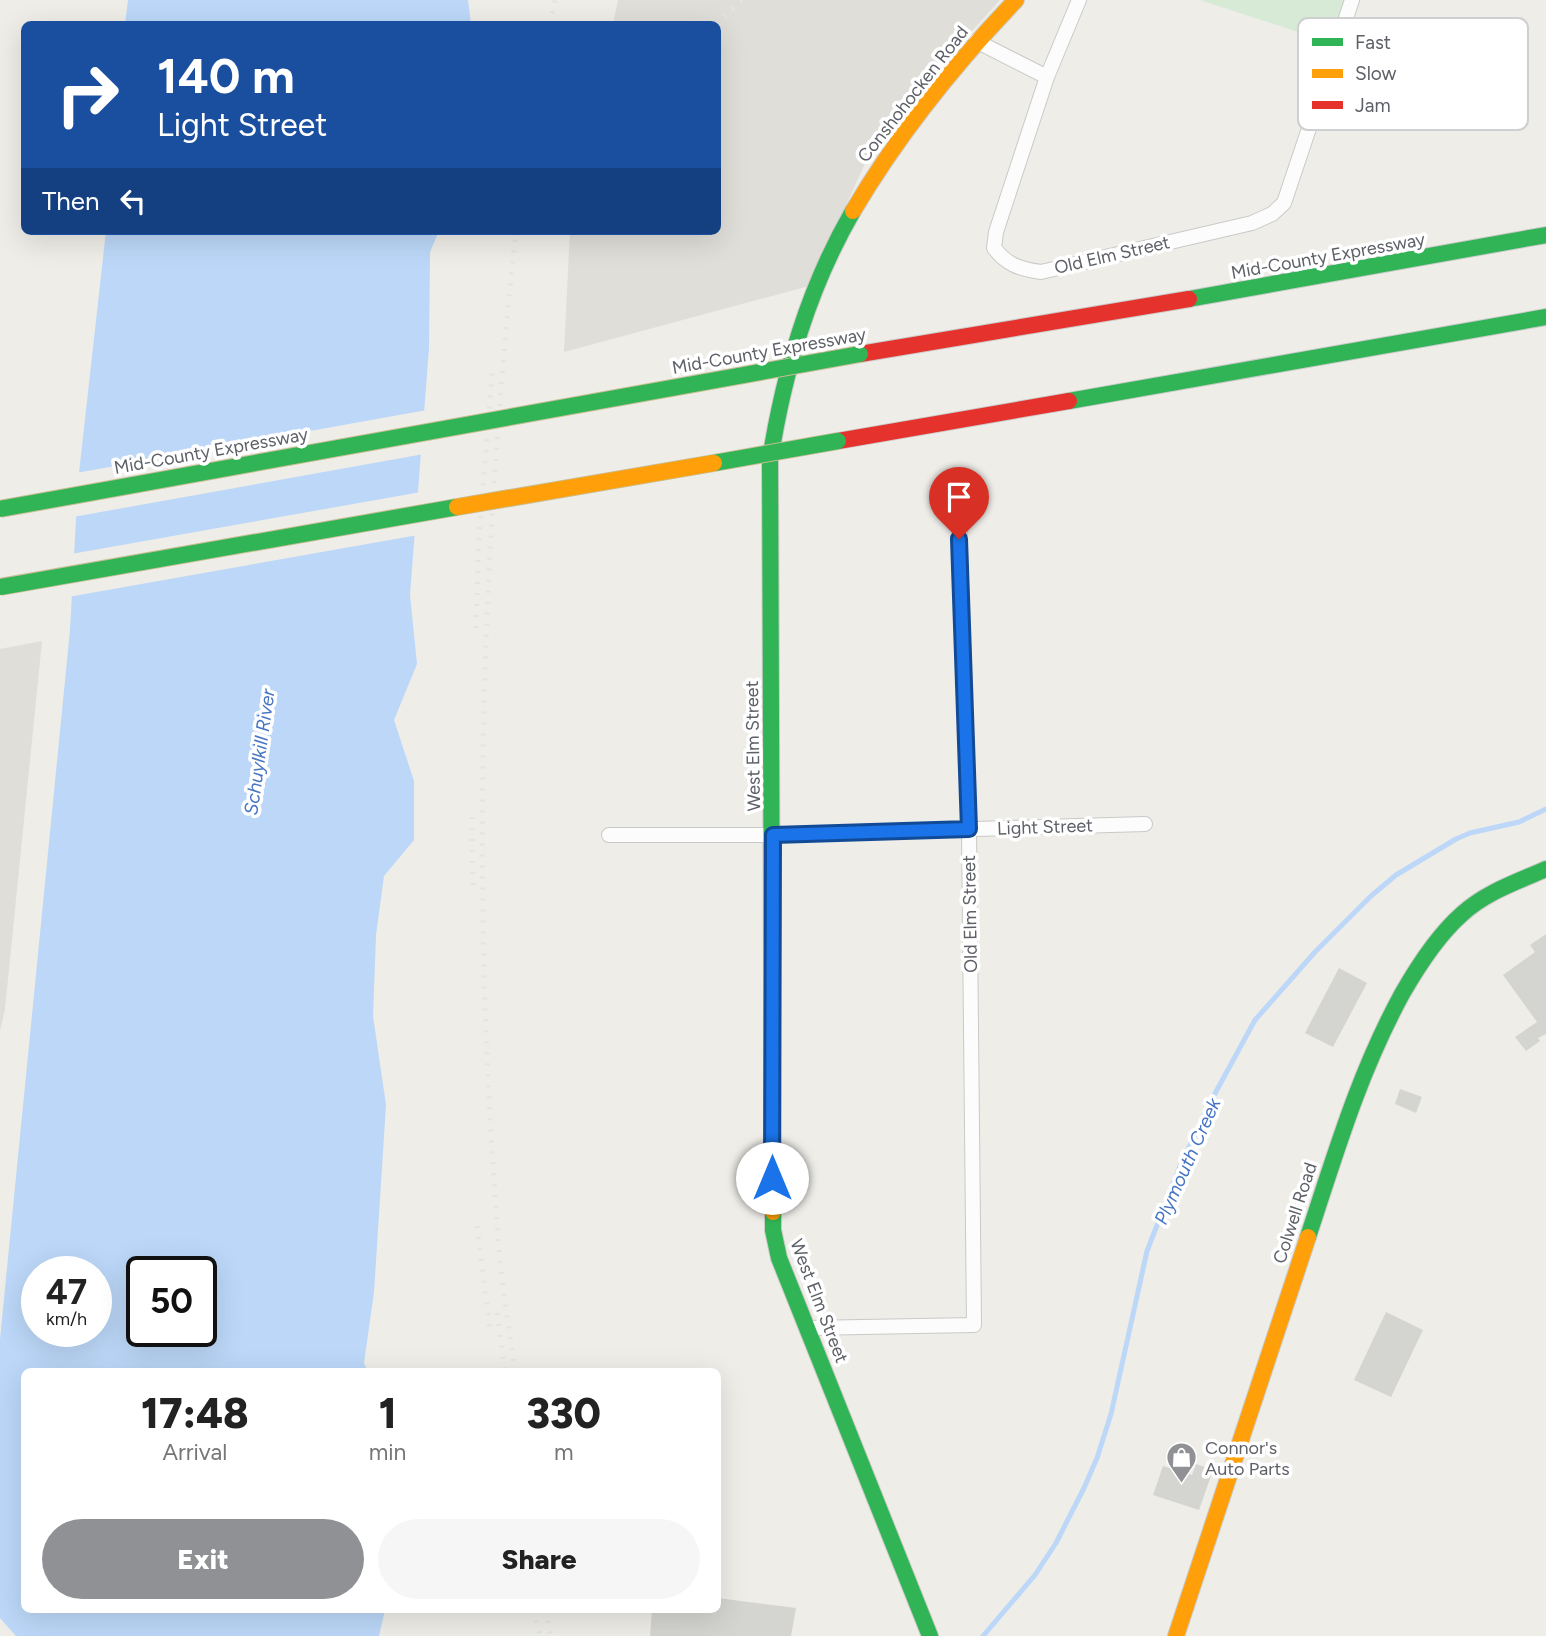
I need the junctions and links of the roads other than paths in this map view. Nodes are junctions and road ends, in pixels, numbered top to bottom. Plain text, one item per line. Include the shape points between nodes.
1 (1016, 0) edge
2 (1079, 0) edge
3 (1352, 0) edge
4 (1346, 18) edge
5 (976, 41) junction
6 (1047, 77) junction
7 (1308, 130) edge
8 (1546, 235) edge
9 (1546, 317) edge
10 (770, 498) joint
11 (950, 506) dead end
12 (0, 509) edge
13 (0, 587) edge
14 (1145, 824) dead end
15 (969, 829) junction
16 (609, 835) dead end
17 (773, 835) junction
18 (1546, 869) edge
19 (807, 1328) junction
20 (930, 1636) edge
21 (1176, 1636) edge

1 - 5 main road, Conshohocken Road
2 - 6 street, Old Elm Street
3 - 4 street, Old Elm Street
5 - 6 street
5 - 10 main road, Conshohocken Road via 878,168 831,253 807,308 779,401 770,460
6 - 7 street, Old Elm Street via 996,232 994,248 1004,261 1020,268 1041,272 1272,215 1283,202
8 - 12 main road, Mid-County Expressway, bridge
9 - 13 main road, bridge
10 - 17 main road, West Elm Street
11 - 15 street, Old Elm Street via 958,517
14 - 15 street, Light Street
15 - 17 street, Light Street
15 - 19 street, Old Elm Street via 974,1325
16 - 17 street, Light Street
17 - 19 main road, West Elm Street via 773,1230 779,1258
18 - 21 main road, Colwell Road via 1481,899 1449,926 1423,959 1376,1044 1357,1088
19 - 20 main road, West Elm Street

